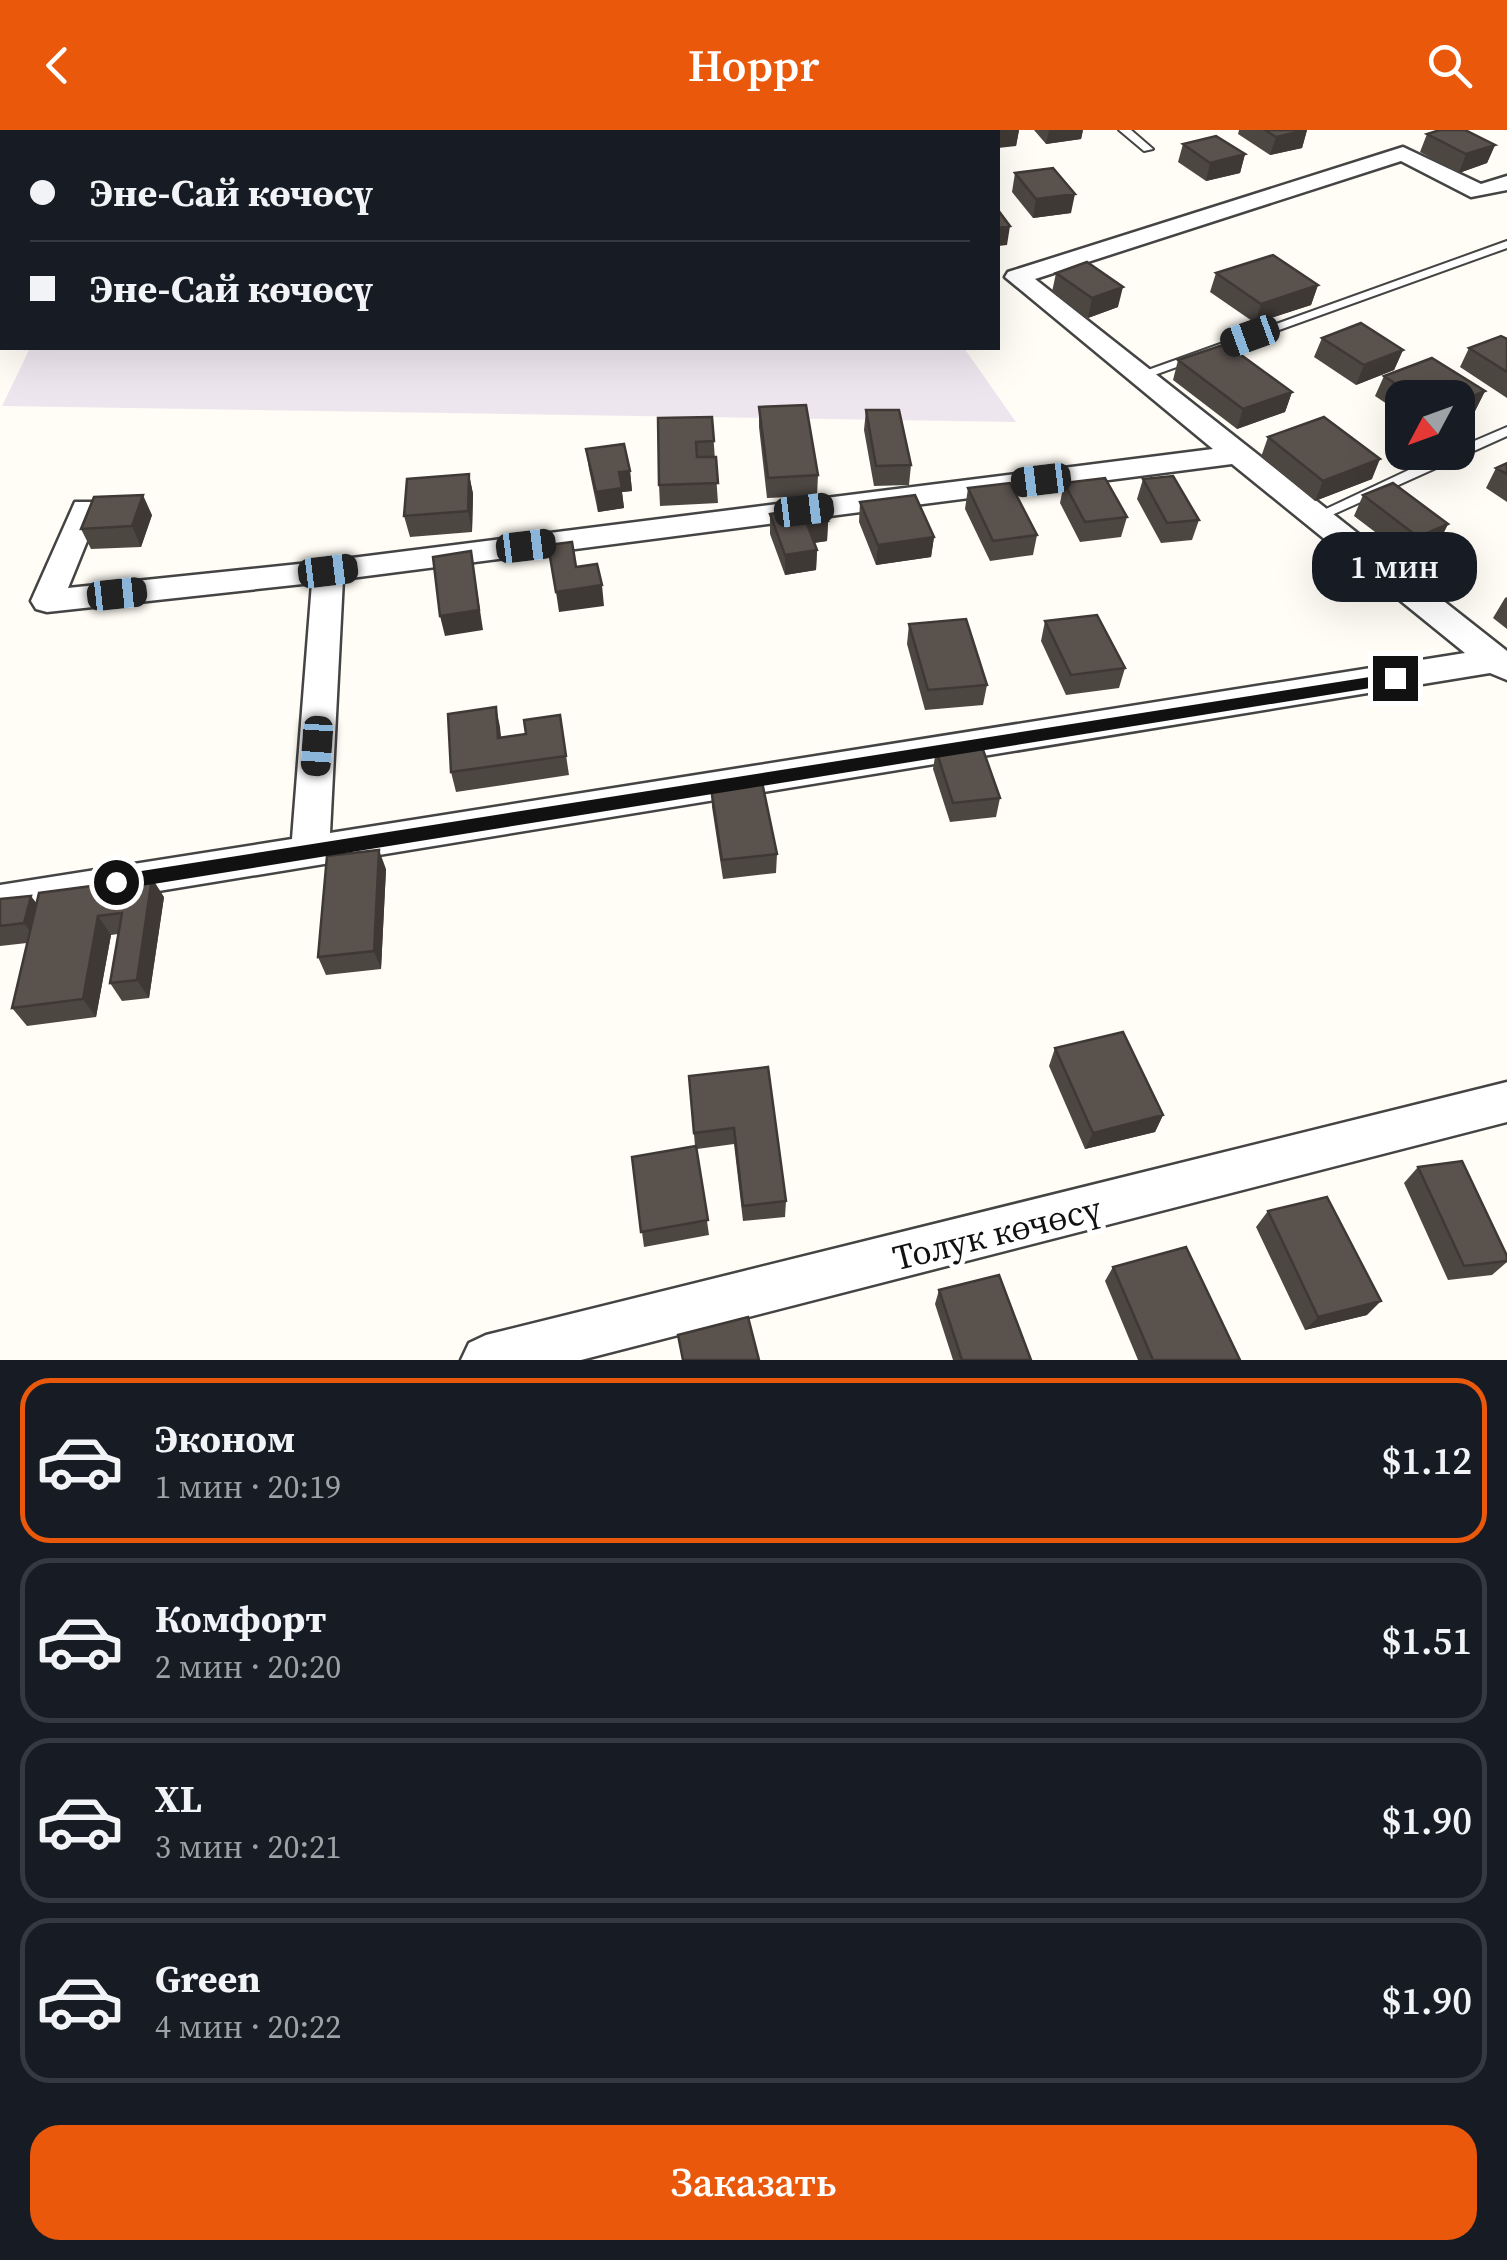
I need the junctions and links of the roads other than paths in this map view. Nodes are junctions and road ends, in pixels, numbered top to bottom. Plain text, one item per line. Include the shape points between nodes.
1 (1124, 130) edge
2 (1148, 149) dead end
3 (1507, 183) edge
4 (1506, 244) edge
5 (1141, 376) junction
6 (1507, 431) edge
7 (1239, 454) junction
8 (85, 509) edge
9 (1318, 516) junction
10 (328, 571) junction
11 (1501, 664) edge
12 (310, 852) junction
13 (0, 901) edge
14 (1507, 1102) edge
15 (486, 1360) edge

1 - 2 lane
3 - 5 street via 1479,192 1403,152 1017,277
4 - 5 lane
5 - 7 street
6 - 9 lane
7 - 9 street
7 - 10 street
8 - 10 street via 47,601
9 - 11 street
10 - 12 street
11 - 12 street
12 - 13 street
14 - 15 street, Толук көчөсү

